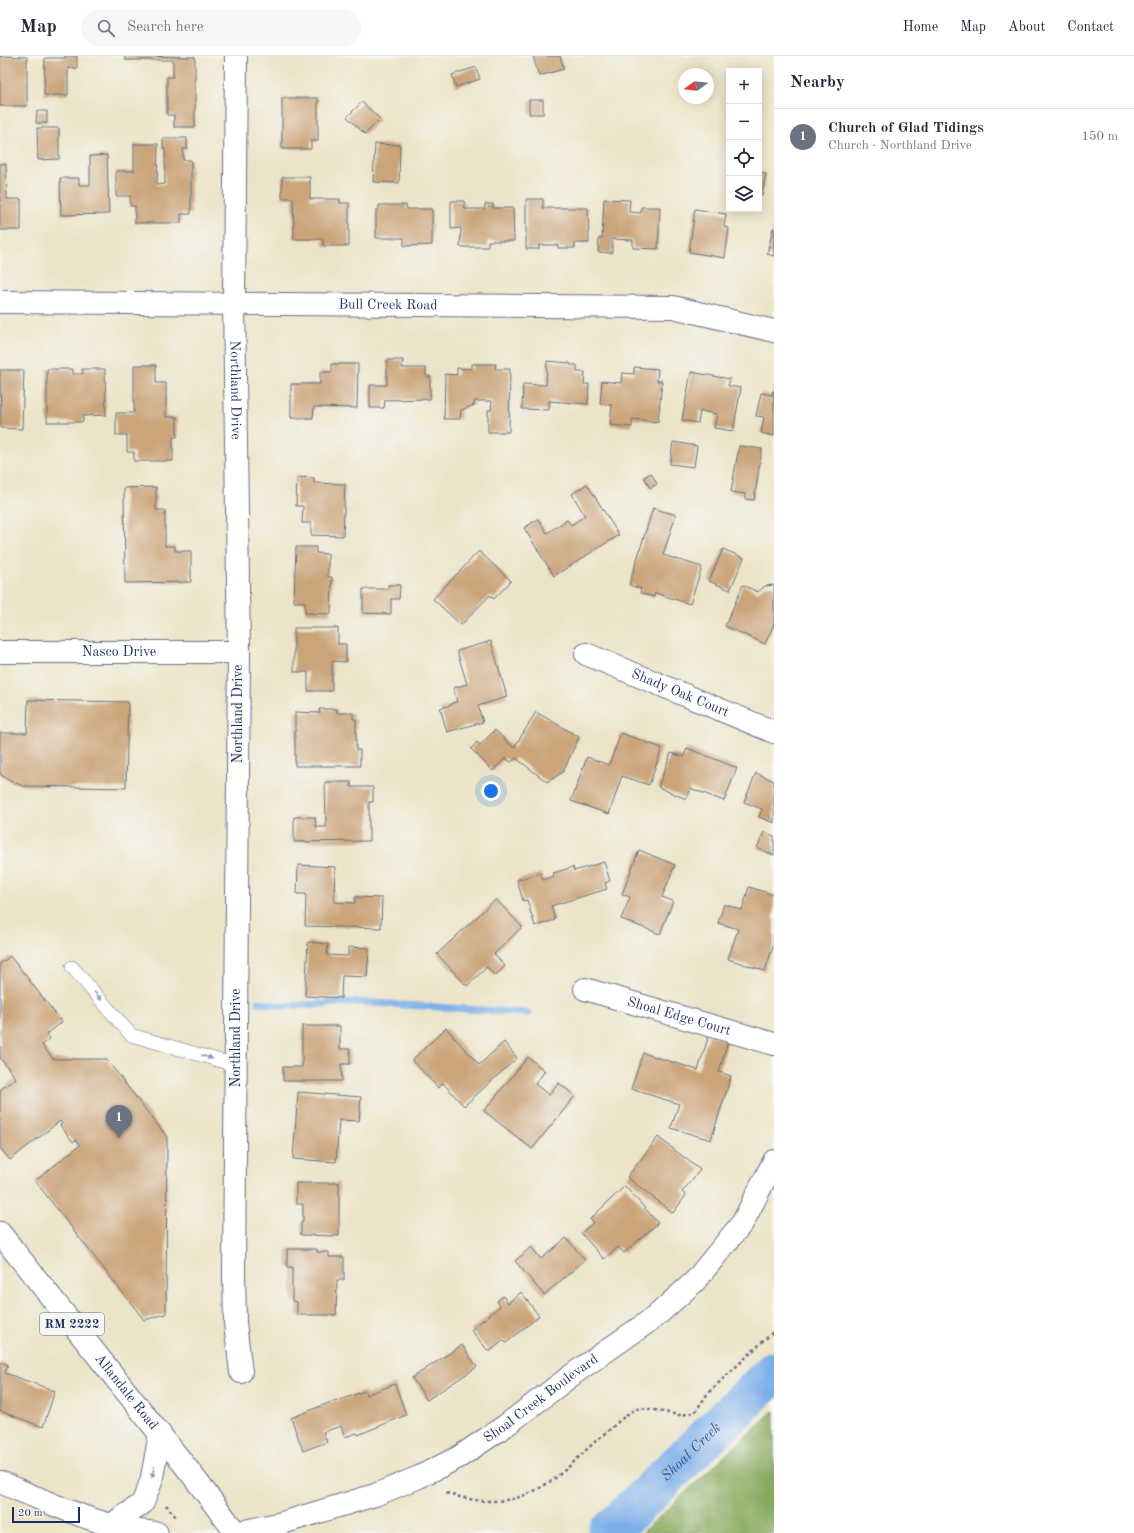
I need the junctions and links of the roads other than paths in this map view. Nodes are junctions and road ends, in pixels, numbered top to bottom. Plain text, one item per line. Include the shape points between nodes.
1 (236, 56) edge
2 (0, 302) edge
3 (234, 303) junction
4 (774, 331) edge
5 (0, 652) edge
6 (239, 652) junction
7 (586, 654) dead end
8 (774, 732) edge
9 (72, 967) dead end
10 (585, 988) dead end
11 (774, 1044) edge
12 (236, 1065) junction
13 (774, 1161) edge
14 (0, 1233) edge
15 (241, 1372) dead end
16 (160, 1434) junction
17 (0, 1482) edge
18 (111, 1525) junction
19 (157, 1533) edge
20 (236, 1533) edge

1 - 3 street, Northland Drive
2 - 3 street, Bull Creek Road
3 - 4 street, Bull Creek Road via 673,307
3 - 6 street, Northland Drive
5 - 6 street, Nasco Drive
6 - 12 street, Northland Drive
7 - 8 street, Shady Oak Court
9 -> 12 lane via 131,1034
10 - 11 street, Shoal Edge Court
12 - 15 street, Northland Drive via 234,1275 235,1323
13 - 20 street, Shoal Creek Boulevard via 743,1222 695,1281 655,1317 505,1426 459,1457 375,1495 282,1523
14 - 16 street, Allandale Road / RM 2222
16 -> 18 street via 151,1482 142,1504
16 - 20 street, Allandale Road / RM 2222
17 - 18 street via 68,1511
18 - 19 street

